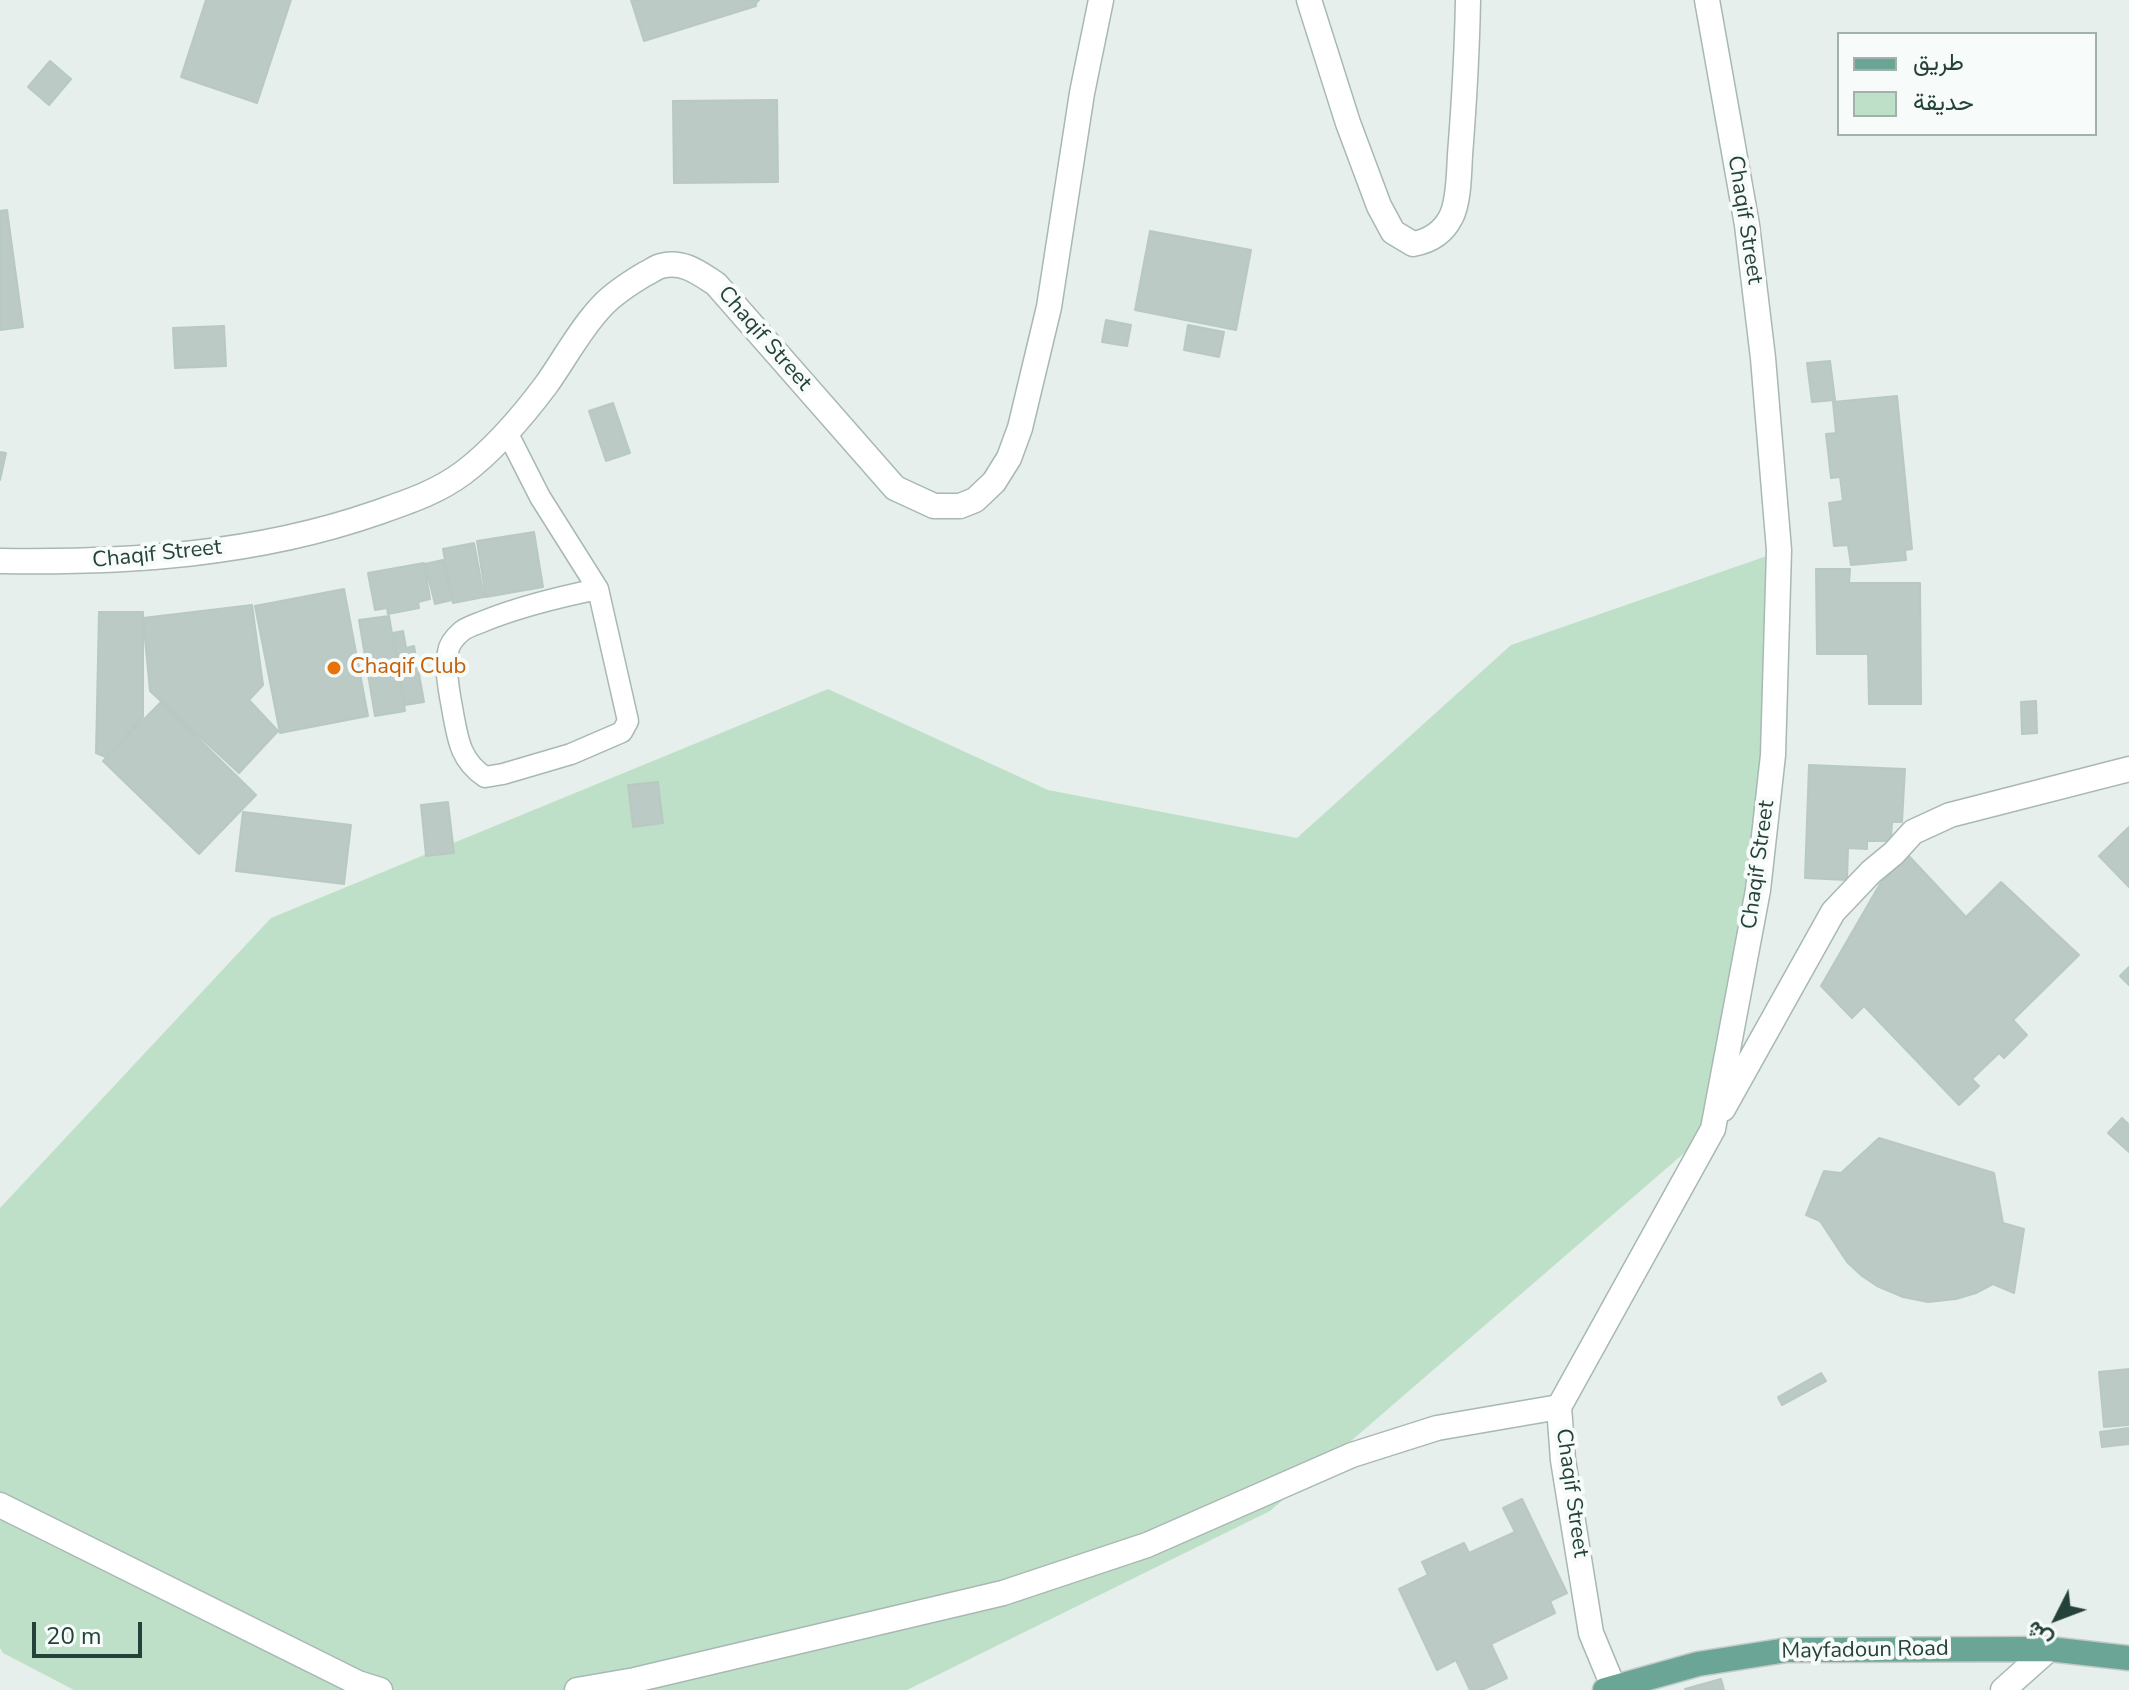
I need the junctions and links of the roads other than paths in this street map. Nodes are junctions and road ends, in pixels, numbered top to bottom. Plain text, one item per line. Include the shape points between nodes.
1 (1101, 0) edge
2 (1309, 0) edge
3 (1468, 0) edge
4 (1707, 0) edge
5 (507, 432) junction
6 (0, 561) edge
7 (598, 589) junction
8 (2129, 769) edge
9 (1713, 1129) junction
10 (1559, 1407) junction
11 (0, 1505) edge
12 (2049, 1649) junction
13 (2129, 1658) edge
14 (1609, 1688) edge
15 (380, 1690) edge
16 (577, 1690) edge
17 (2003, 1690) edge

1 - 5 street, Chaqif Street via 1049,307 1020,428 1009,458 975,500 934,506 895,488 716,284 687,265 661,266 601,306
2 - 3 street via 1379,206 1393,232 1413,244 1427,242 1453,214
4 - 9 street, Chaqif Street via 1747,225 1779,550 1773,755 1764,843
5 - 6 street, Chaqif Street via 439,490 339,526 282,540 147,559
5 - 7 lane via 540,497
7 - 7 lane via 626,727 571,754 503,774 485,777 471,768 457,734 448,685 452,641 462,630 493,618 550,598
8 - 9 street via 1950,815 1913,832 1833,912
9 - 10 street, Chaqif Street
10 - 14 street, Chaqif Street via 1591,1633
10 - 16 street via 1437,1428 1352,1455 1147,1545 1003,1593
11 - 15 street
12 - 13 main road, Mayfadoun Road
12 - 14 main road, Mayfadoun Road via 1787,1650 1698,1664
12 - 17 street

